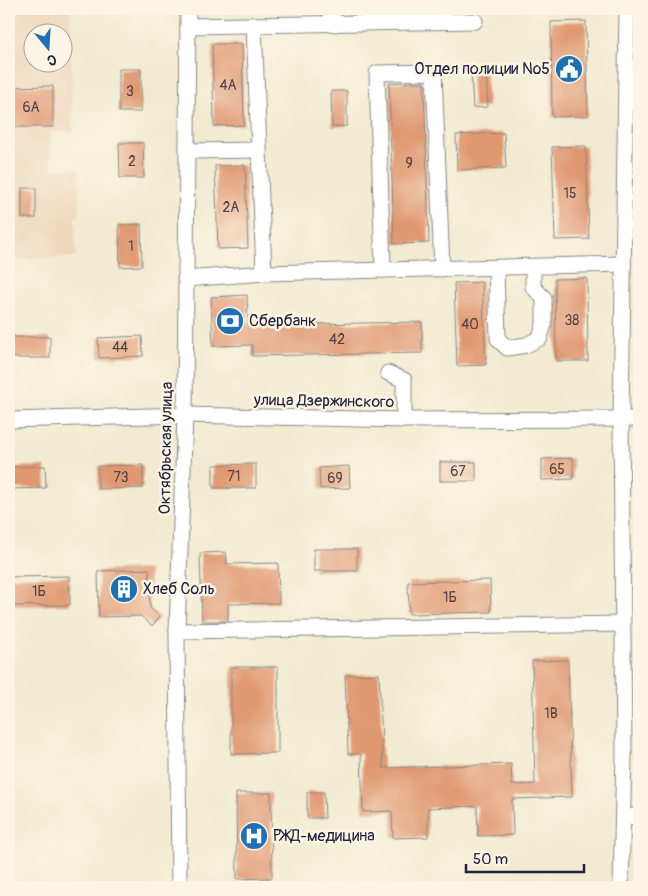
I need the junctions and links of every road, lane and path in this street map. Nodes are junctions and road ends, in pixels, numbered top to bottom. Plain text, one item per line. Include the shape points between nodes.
1 (188, 9) edge
2 (328, 9) edge
3 (627, 9) edge
4 (475, 22) dead end
5 (336, 24) junction
6 (254, 25) junction
7 (188, 26) junction
8 (259, 150) junction
9 (188, 151) junction
10 (623, 264) junction
11 (533, 266) junction
12 (496, 268) junction
13 (442, 269) junction
14 (382, 270) junction
15 (264, 273) junction
16 (185, 279) junction
17 (388, 373) dead end
18 (186, 416) junction
19 (621, 419) junction
20 (639, 419) edge
21 (9, 420) edge
22 (404, 420) junction
23 (623, 624) junction
24 (177, 631) junction
25 (639, 816) edge
26 (623, 817) junction
27 (179, 887) edge
28 (621, 887) edge

1 - 7 street, Октябрьская улица
2 - 5 street
3 - 10 street
4 - 5 street
5 - 6 street
6 - 7 street
6 - 8 street
7 - 9 street, Октябрьская улица
8 - 9 street
8 - 15 street
9 - 16 street, Октябрьская улица
10 - 11 street
10 - 19 street
11 - 12 street
11 - 12 street via 533,287 544,298 544,324 540,338 526,345 507,348 498,339
12 - 13 street
13 - 14 street
13 - 14 street via 434,72 377,73
14 - 15 street
15 - 16 street
16 - 18 street, Октябрьская улица
17 - 22 street via 404,380
18 - 21 street, улица Дзержинского
18 - 22 street, улица Дзержинского
18 - 24 street, Октябрьская улица
19 - 20 street, улица Дзержинского
19 - 22 street, улица Дзержинского
19 - 23 street
23 - 24 street
23 - 26 street
24 - 27 street, Октябрьская улица
25 - 26 street
26 - 28 street

